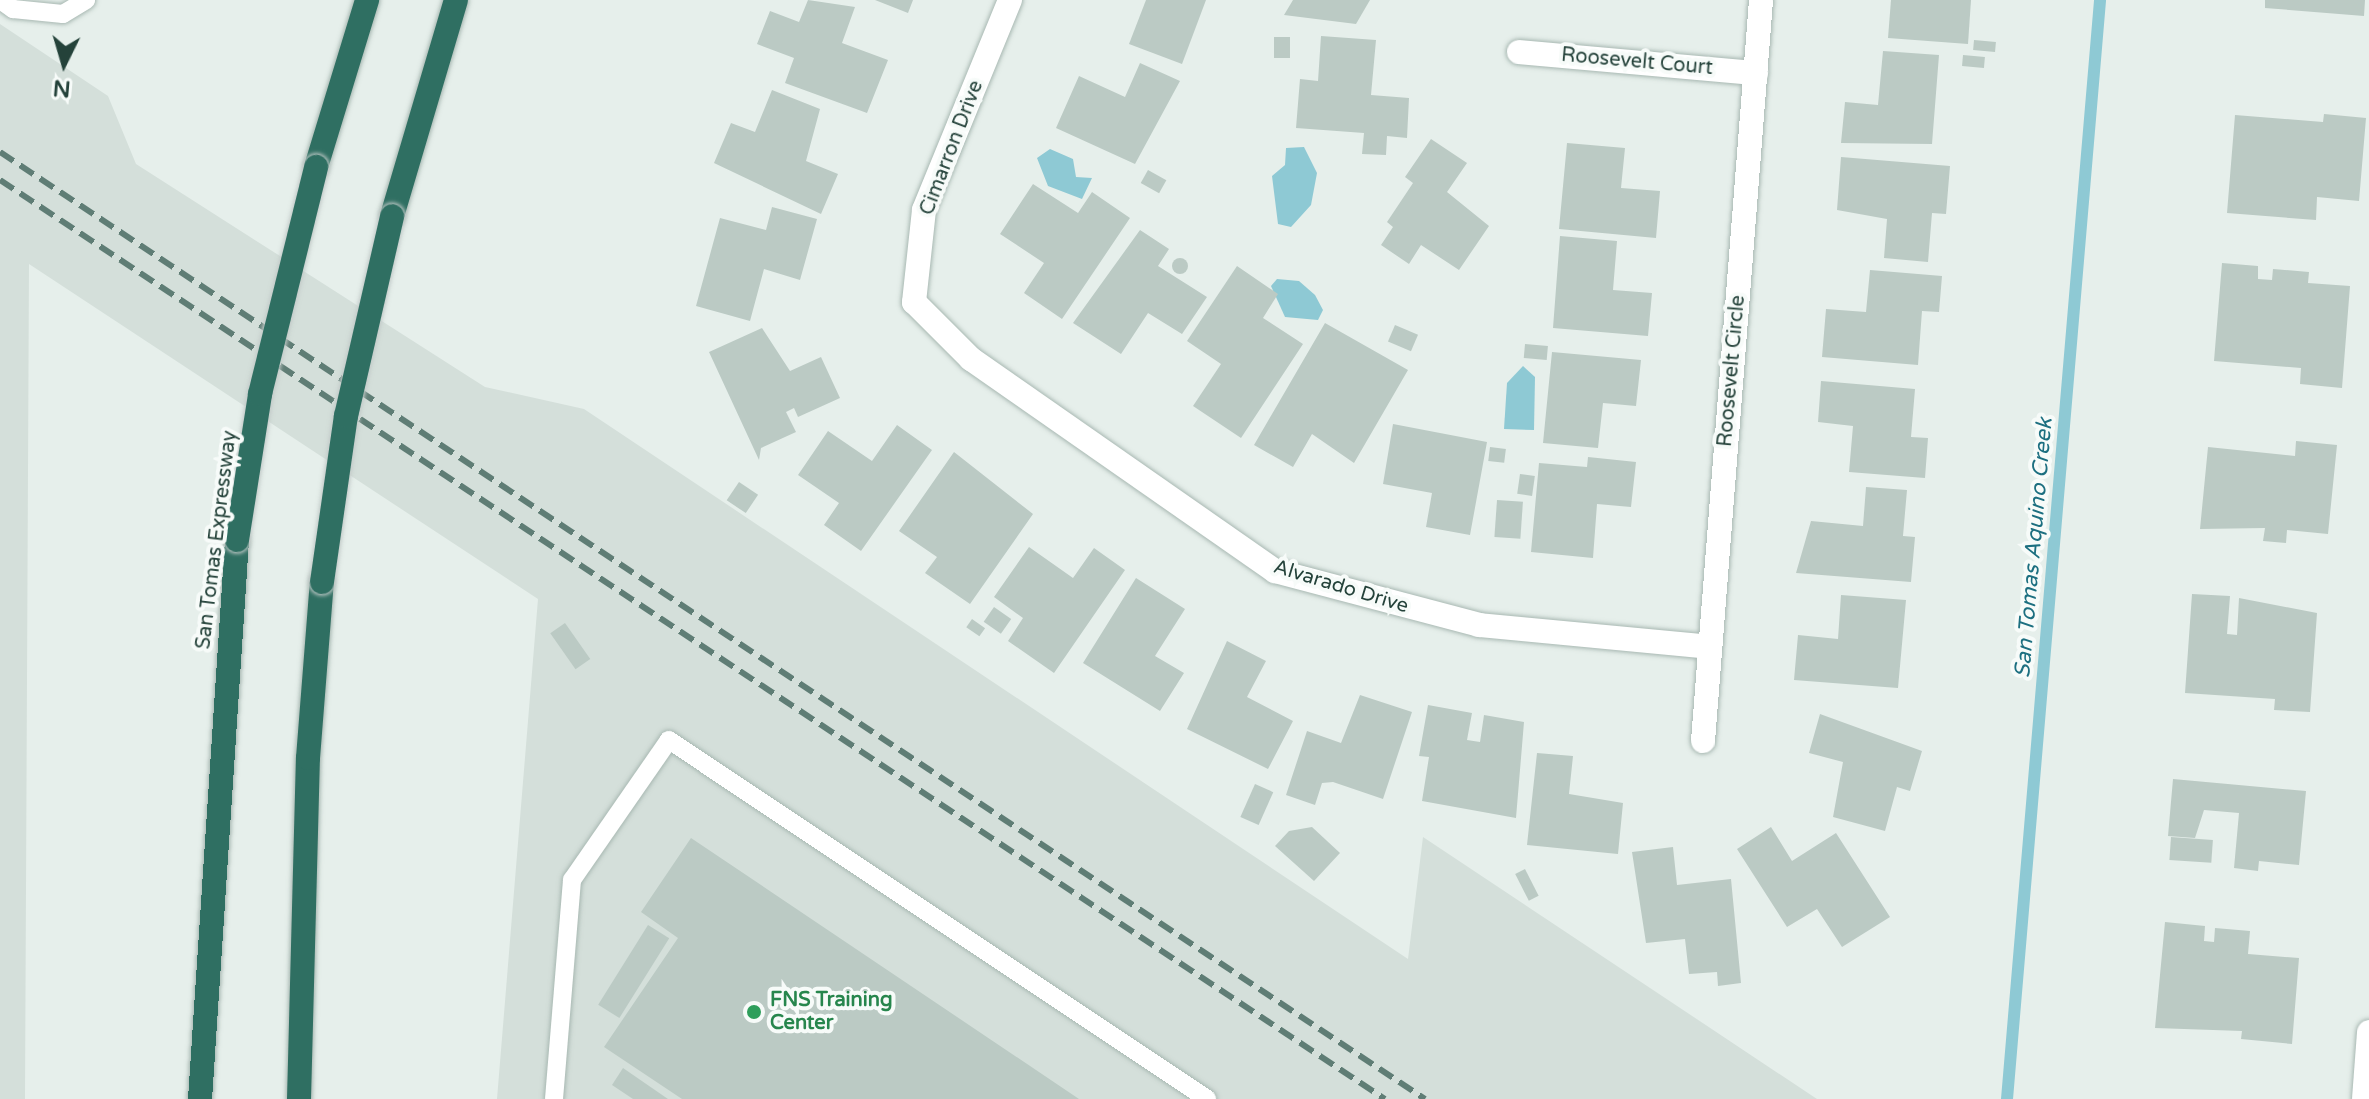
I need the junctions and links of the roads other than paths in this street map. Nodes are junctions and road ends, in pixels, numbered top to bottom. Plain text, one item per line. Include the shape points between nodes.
1 (0, 0) edge
2 (86, 0) edge
3 (367, 0) edge
4 (456, 0) edge
5 (1010, 0) edge
6 (1761, 0) edge
7 (1519, 52) dead end
8 (1756, 73) junction
9 (914, 302) joint
10 (1710, 647) junction
11 (1703, 741) dead end
12 (2369, 1032) edge
13 (200, 1099) edge
14 (299, 1099) edge
15 (554, 1099) edge
16 (1207, 1099) edge
17 (2364, 1099) edge

1 - 2 lane via 13,9 63,14
3 - 13 highway, San Tomas Expressway, bridge via 316,167 260,394 237,540
4 - 14 highway, bridge via 392,216 346,416 322,582 308,758
5 - 9 street, Cimarron Drive via 924,210
6 - 8 street, Roosevelt Circle
7 - 8 street, Roosevelt Court
8 - 10 street, Roosevelt Circle
9 - 10 street, Alvarado Drive via 971,359 1275,571 1479,625
10 - 11 street, Roosevelt Circle
12 - 17 street
15 - 16 lane via 572,880 669,740

